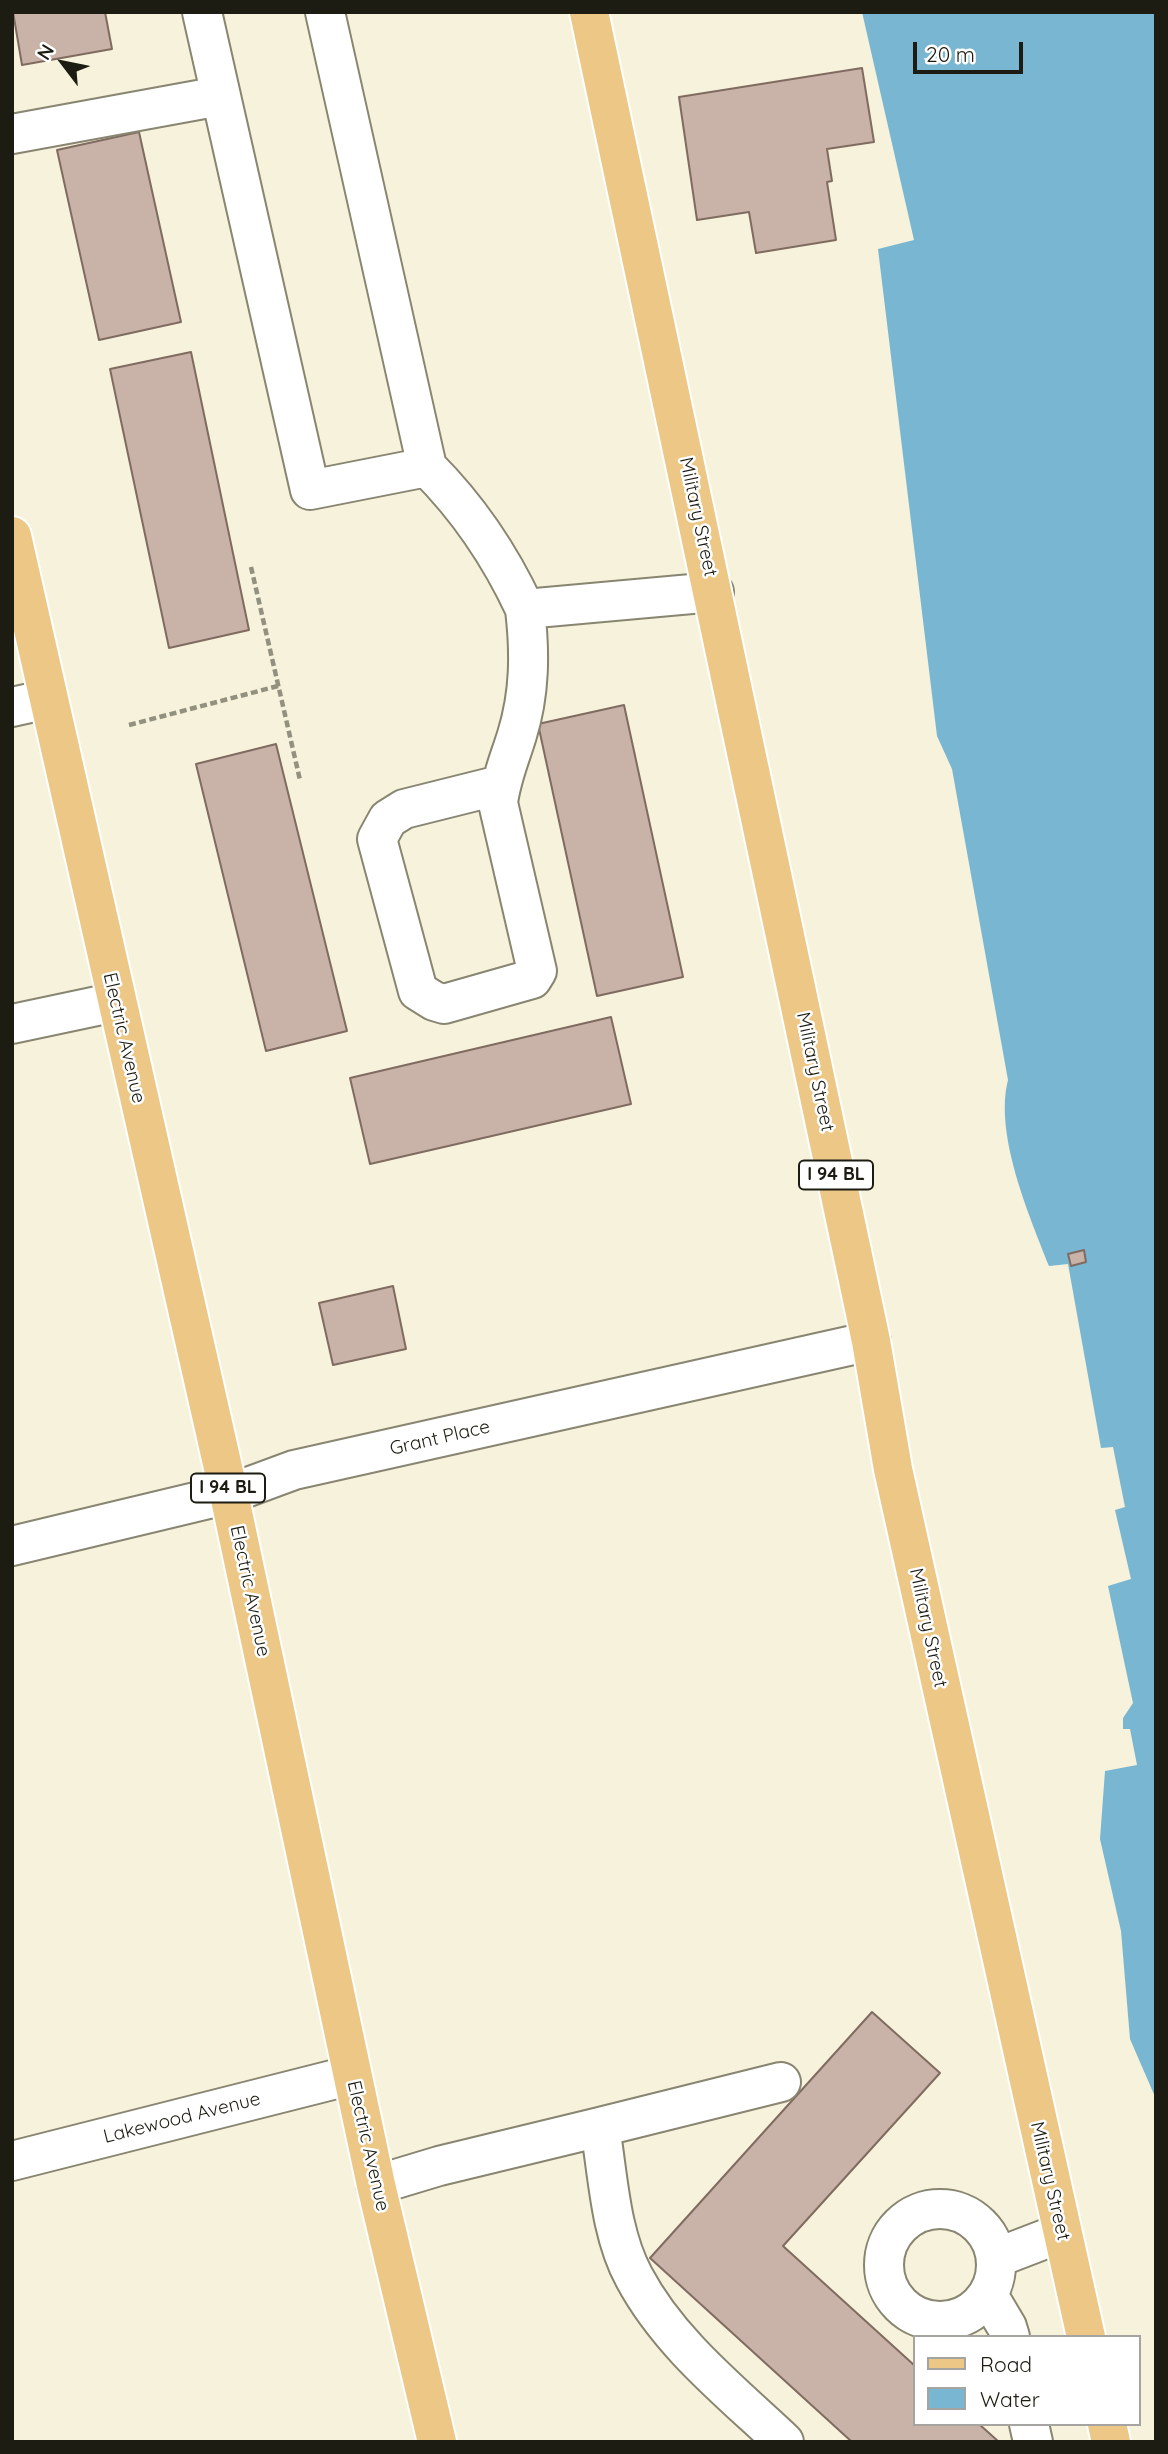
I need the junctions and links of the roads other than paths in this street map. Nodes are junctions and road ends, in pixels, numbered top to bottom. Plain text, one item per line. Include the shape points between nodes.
1 (202, 12) edge
2 (325, 12) edge
3 (589, 12) edge
4 (220, 96) junction
5 (12, 134) edge
6 (427, 467) junction
7 (12, 536) edge
8 (714, 593) junction
9 (525, 609) junction
10 (30, 703) edge
11 (500, 785) junction
12 (116, 1002) junction
13 (12, 1024) edge
14 (871, 1341) junction
15 (229, 1494) junction
16 (12, 1546) edge
17 (352, 2075) junction
18 (780, 2082) dead end
19 (600, 2127) junction
20 (12, 2161) edge
21 (376, 2185) junction
22 (1061, 2234) junction
23 (996, 2259) junction
24 (988, 2295) junction
25 (1009, 2335) edge
26 (1086, 2335) edge
27 (437, 2442) edge
28 (784, 2442) edge

1 - 4 street
2 - 6 street
3 - 8 main road, Military Street / I 94 BL
4 - 5 street
4 - 6 street via 310,491
6 - 9 street via 491,545
7 - 10 main road, Electric Avenue / I 94 BL
8 - 9 street
8 - 14 main road, Military Street / I 94 BL
9 - 11 street via 531,655 518,734
10 - 12 main road, Electric Avenue / I 94 BL
11 - 11 street via 498,803 537,971 531,979 444,1003 434,1001 418,990 377,839 388,819 404,809
12 - 13 street
12 - 15 main road, Electric Avenue / I 94 BL
14 - 15 street, Grant Place via 293,1470
14 - 22 main road, Military Street / I 94 BL via 893,1469
15 - 16 street, Grant Place
15 - 17 main road, Electric Avenue / I 94 BL
17 - 20 street, Lakewood Avenue
17 - 21 main road, Electric Avenue / I 94 BL
18 - 19 street
19 - 21 street
19 - 28 street via 616,2225 633,2276 675,2338
21 - 27 main road, Electric Avenue / I 94 BL
22 - 23 street
22 - 26 main road, Military Street / I 94 BL
23 - 24 street
23 - 24 street via 981,2226 966,2215 931,2210 899,2227 884,2260 893,2295 905,2309 922,2318 959,2318 976,2309
24 - 25 street

